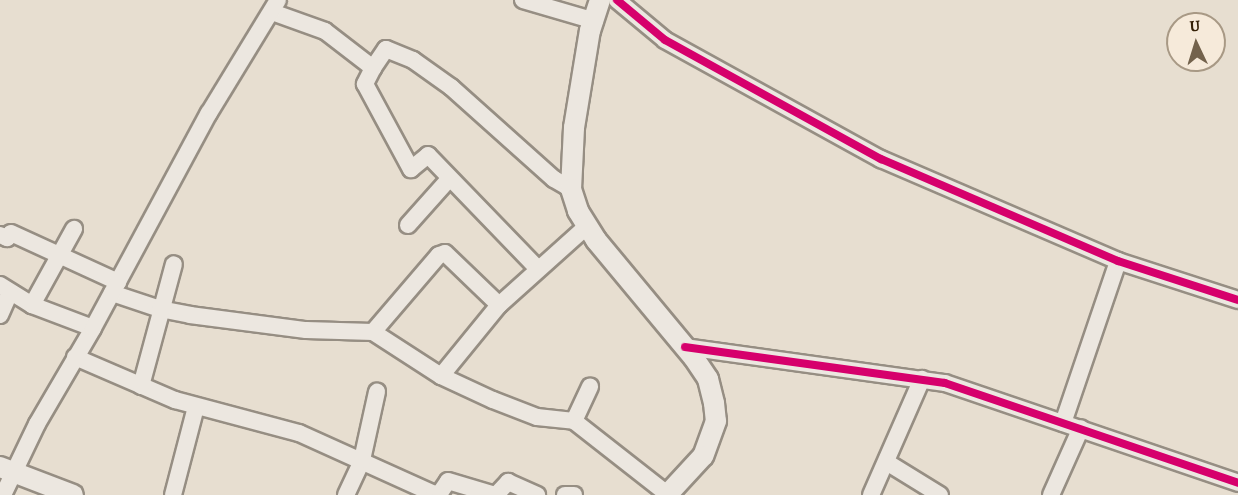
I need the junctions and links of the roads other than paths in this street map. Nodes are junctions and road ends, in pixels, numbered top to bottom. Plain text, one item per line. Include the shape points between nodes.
1 (523, 0) edge
2 (600, 0) edge
3 (617, 0) edge
4 (275, 6) edge
5 (595, 21) junction
6 (373, 68) junction
7 (449, 180) junction
8 (571, 189) junction
9 (408, 225) dead end
10 (587, 226) junction
11 (74, 229) dead end
12 (0, 235) edge
13 (58, 255) junction
14 (1118, 261) junction
15 (174, 264) dead end
16 (538, 269) junction
17 (115, 287) junction
18 (5, 289) edge
19 (1238, 300) edge
20 (32, 305) junction
21 (499, 305) junction
22 (160, 309) junction
23 (0, 315) edge
24 (93, 328) junction
25 (373, 332) junction
26 (685, 347) junction
27 (75, 357) junction
28 (441, 375) junction
29 (922, 379) junction
30 (141, 386) junction
31 (590, 386) dead end
32 (377, 392) dead end
33 (196, 407) junction
34 (574, 421) junction
35 (1063, 423) junction
36 (1080, 428) junction
37 (362, 460) junction
38 (888, 463) junction
39 (8, 469) edge
40 (1238, 483) edge
41 (670, 494) edge
42 (3, 495) edge
43 (73, 495) edge
44 (173, 495) edge
45 (346, 495) edge
46 (496, 495) edge
47 (537, 495) edge
48 (565, 495) edge
49 (574, 495) edge
50 (871, 495) edge
51 (940, 495) edge
52 (1051, 495) edge

1 - 5 street
2 - 5 street
3 - 14 street via 665,40 881,159
4 - 6 street via 324,31
4 - 17 street via 209,113
5 - 8 street via 590,30 574,128
6 - 7 street via 365,84 379,104 401,156 411,170 428,155
6 - 8 street via 389,49 413,60 451,87 554,179
7 - 9 street
7 - 16 street
8 - 10 street
10 - 16 street
10 - 26 street
11 - 13 street
12 - 13 street via 7,238 11,233
13 - 17 street
13 - 20 street
14 - 19 street
14 - 35 street
15 - 22 street
16 - 21 street
17 - 22 street
17 - 24 street
18 - 20 street
18 - 23 street
20 - 24 street
21 - 25 street via 445,253 436,258
21 - 28 street
22 - 25 street via 306,330
22 - 30 street
24 - 27 street
25 - 28 street
26 - 29 street
26 - 41 street via 708,379 716,420 703,456
27 - 30 street
27 - 39 street
28 - 34 street via 537,417
29 - 35 street via 974,391
29 - 38 street
30 - 33 street
31 - 34 street
32 - 37 street
33 - 37 street via 299,433
33 - 44 street
34 - 41 street
35 - 36 street
36 - 40 street
36 - 52 street
37 - 45 street
37 - 46 street via 434,494 440,493 448,481
38 - 50 street
38 - 51 street
39 - 42 street
39 - 43 street
46 - 47 street via 508,482
48 - 49 street

